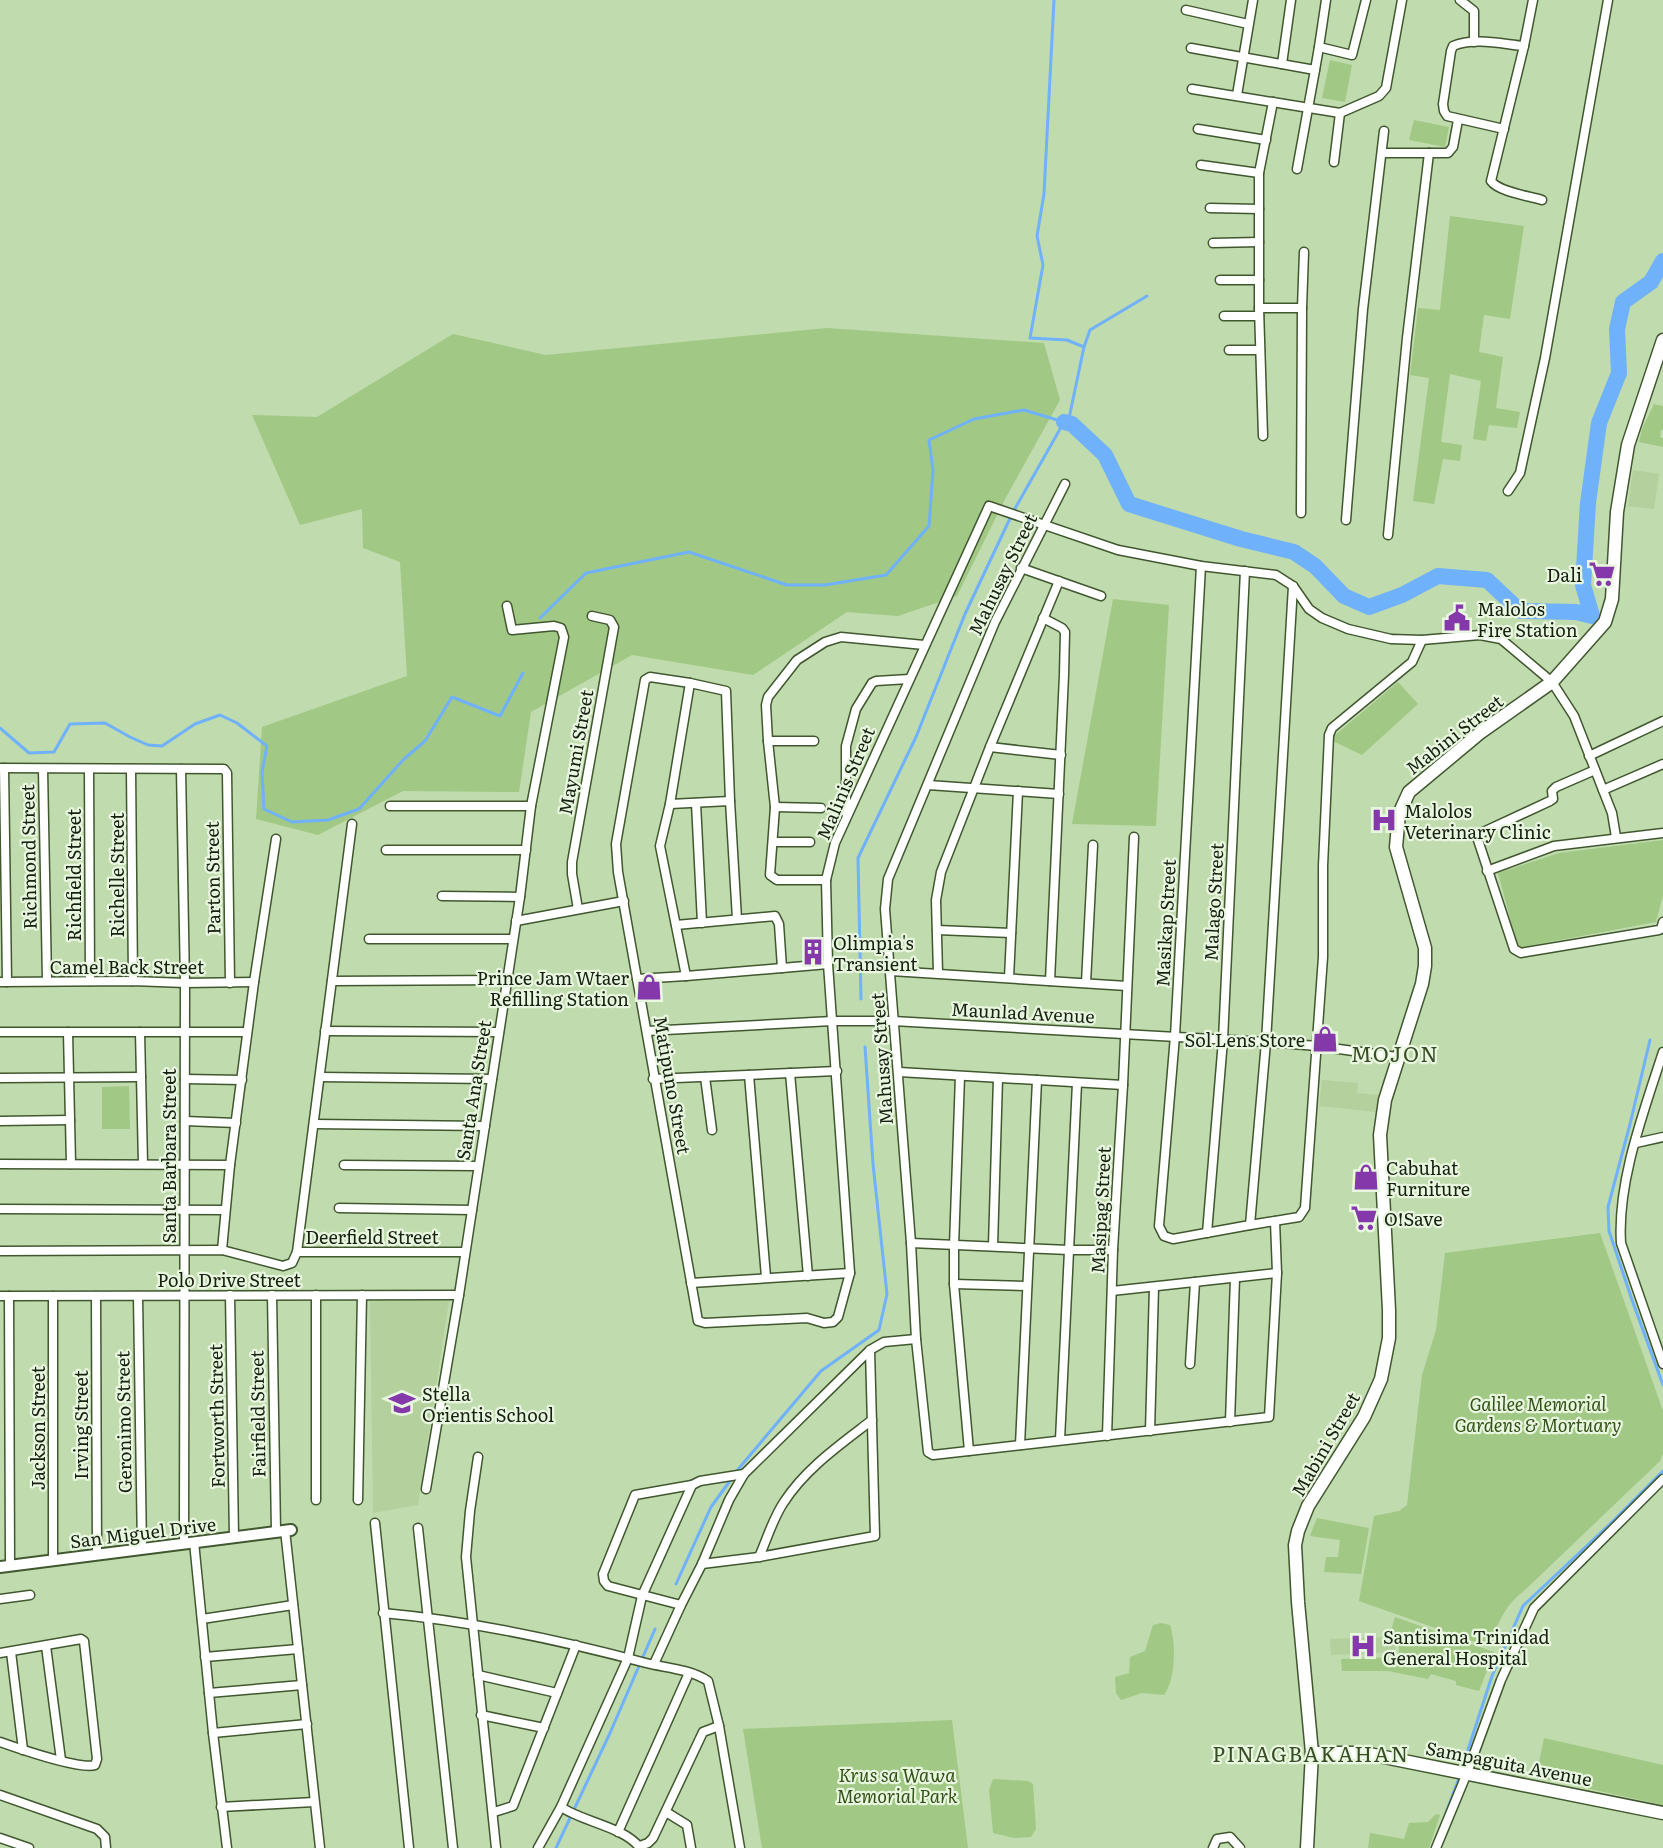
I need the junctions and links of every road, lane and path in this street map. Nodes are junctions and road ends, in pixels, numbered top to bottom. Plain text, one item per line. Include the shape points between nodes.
1 (1253, 0) edge
2 (1291, 0) edge
3 (1326, 0) edge
4 (1366, 0) edge
5 (1402, 0) edge
6 (1460, 0) edge
7 (1533, 0) edge
8 (1608, 0) edge
9 (1186, 10) dead end
10 (1248, 24) junction
11 (1474, 42) junction
12 (1524, 46) junction
13 (1319, 47) junction
14 (1191, 48) dead end
15 (1242, 57) junction
16 (1282, 64) junction
17 (1316, 70) junction
18 (1192, 89) dead end
19 (1237, 95) junction
20 (1273, 102) junction
21 (1309, 108) junction
22 (1340, 113) junction
23 (1458, 120) junction
24 (1198, 129) dead end
25 (1504, 129) junction
26 (1384, 131) dead end
27 (1266, 140) junction
28 (1382, 153) junction
29 (1429, 153) junction
30 (1334, 162) dead end
31 (1201, 165) dead end
32 (1298, 169) dead end
33 (1259, 173) junction
34 (1542, 200) dead end
35 (1210, 208) dead end
36 (1259, 209) junction
37 (1259, 242) junction
38 (1213, 243) dead end
39 (1305, 252) dead end
40 (1220, 280) dead end
41 (1259, 280) junction
42 (1302, 308) junction
43 (1259, 312) junction
44 (1224, 316) dead end
45 (1663, 340) edge
46 (1229, 350) dead end
47 (1260, 350) junction
48 (1263, 436) dead end
49 (1065, 484) dead end
50 (1508, 491) dead end
51 (1301, 513) dead end
52 (1346, 520) dead end
53 (1044, 526) junction
54 (1388, 534) dead end
55 (1201, 566) junction
56 (1021, 568) junction
57 (1245, 571) junction
58 (1059, 581) junction
59 (1293, 586) junction
60 (1101, 596) dead end
61 (507, 606) dead end
62 (592, 616) dead end
63 (1043, 618) junction
64 (1422, 640) junction
65 (924, 645) junction
66 (909, 679) junction
67 (1552, 682) junction
68 (690, 683) junction
69 (1663, 721) edge
70 (768, 741) junction
71 (814, 741) dead end
72 (990, 747) junction
73 (1061, 755) junction
74 (1589, 756) junction
75 (1663, 764) edge
76 (2, 768) edge
77 (43, 769) junction
78 (89, 769) junction
79 (131, 769) junction
80 (181, 769) junction
81 (1595, 770) junction
82 (928, 784) junction
83 (974, 788) junction
84 (1603, 790) junction
85 (1018, 791) junction
86 (1059, 794) junction
87 (730, 801) junction
88 (696, 803) junction
89 (670, 804) junction
90 (390, 806) dead end
91 (531, 806) junction
92 (775, 807) junction
93 (821, 808) dead end
94 (846, 818) junction
95 (352, 824) dead end
96 (1663, 833) edge
97 (1134, 837) dead end
98 (1616, 837) junction
99 (276, 839) dead end
100 (773, 842) junction
101 (810, 842) dead end
102 (1093, 844) dead end
103 (386, 850) dead end
104 (526, 850) junction
105 (1487, 871) junction
106 (826, 880) junction
107 (442, 896) dead end
108 (520, 897) junction
109 (624, 901) junction
110 (578, 909) junction
111 (737, 919) junction
112 (516, 921) junction
113 (702, 923) junction
114 (676, 925) junction
115 (1662, 927) edge
116 (937, 930) junction
117 (1011, 933) junction
118 (369, 939) dead end
119 (513, 939) junction
120 (828, 964) junction
121 (782, 968) junction
122 (891, 971) junction
123 (938, 973) junction
124 (686, 976) junction
125 (1009, 978) junction
126 (637, 979) junction
127 (507, 980) junction
128 (47, 981) junction
129 (90, 981) junction
130 (133, 981) junction
131 (332, 981) junction
132 (1050, 981) junction
133 (4, 982) edge
134 (254, 982) junction
135 (185, 983) junction
136 (230, 983) junction
137 (1086, 983) junction
138 (1126, 986) junction
139 (832, 1021) junction
140 (893, 1021) junction
141 (325, 1031) junction
142 (646, 1031) junction
143 (0, 1032) edge
144 (68, 1032) junction
145 (140, 1032) junction
146 (185, 1032) junction
147 (247, 1032) junction
148 (499, 1032) junction
149 (1125, 1034) junction
150 (1175, 1036) junction
151 (1223, 1040) junction
152 (1266, 1042) junction
153 (1317, 1046) junction
154 (1663, 1052) edge
155 (1397, 1057) junction
156 (837, 1071) junction
157 (899, 1072) junction
158 (790, 1073) junction
159 (750, 1075) junction
160 (960, 1076) junction
161 (69, 1077) junction
162 (141, 1077) junction
163 (320, 1077) junction
164 (705, 1077) junction
165 (0, 1078) edge
166 (998, 1078) junction
167 (185, 1079) junction
168 (492, 1079) junction
169 (653, 1079) junction
170 (242, 1080) junction
171 (1037, 1080) junction
172 (1077, 1083) junction
173 (1124, 1085) junction
174 (0, 1120) edge
175 (70, 1120) junction
176 (185, 1121) junction
177 (236, 1123) junction
178 (314, 1124) junction
179 (485, 1126) junction
180 (712, 1130) dead end
181 (1663, 1137) edge
182 (1636, 1143) junction
183 (0, 1164) edge
184 (71, 1164) junction
185 (142, 1164) junction
186 (185, 1164) junction
187 (230, 1165) junction
188 (344, 1165) dead end
189 (478, 1166) junction
190 (339, 1208) dead end
191 (0, 1209) edge
192 (185, 1209) junction
193 (225, 1210) junction
194 (472, 1210) junction
195 (1275, 1221) junction
196 (1250, 1225) junction
197 (1207, 1233) junction
198 (911, 1243) junction
199 (954, 1246) junction
200 (993, 1246) junction
201 (1029, 1248) junction
202 (185, 1250) junction
203 (222, 1250) junction
204 (1069, 1250) junction
205 (1113, 1250) junction
206 (0, 1251) edge
207 (297, 1252) junction
208 (465, 1252) junction
209 (850, 1273) junction
210 (1277, 1273) junction
211 (808, 1276) junction
212 (766, 1277) junction
213 (1235, 1278) junction
214 (1195, 1282) junction
215 (691, 1283) junction
216 (954, 1284) junction
217 (1027, 1286) junction
218 (1154, 1287) junction
219 (1112, 1291) junction
220 (459, 1294) junction
221 (184, 1295) junction
222 (230, 1295) junction
223 (272, 1295) junction
224 (316, 1295) junction
225 (362, 1295) junction
226 (4, 1296) edge
227 (53, 1296) junction
228 (96, 1296) junction
229 (138, 1296) junction
230 (916, 1340) junction
231 (870, 1350) junction
232 (1190, 1364) dead end
233 (1663, 1364) edge
234 (872, 1420) junction
235 (1230, 1422) junction
236 (1150, 1431) junction
237 (1107, 1436) junction
238 (1060, 1440) junction
239 (1020, 1444) junction
240 (969, 1451) junction
241 (478, 1457) dead end
242 (742, 1474) junction
243 (1663, 1479) edge
244 (692, 1485) junction
245 (426, 1489) dead end
246 (316, 1500) dead end
247 (358, 1500) dead end
248 (375, 1523) dead end
249 (418, 1528) dead end
250 (284, 1530) junction
251 (234, 1537) junction
252 (189, 1543) junction
253 (142, 1549) junction
254 (98, 1554) junction
255 (759, 1557) junction
256 (53, 1560) junction
257 (702, 1564) junction
258 (5, 1566) edge
259 (30, 1595) dead end
260 (642, 1596) junction
261 (0, 1599) edge
262 (293, 1605) junction
263 (681, 1605) junction
264 (383, 1613) junction
265 (429, 1617) junction
266 (202, 1619) junction
267 (473, 1624) junction
268 (576, 1645) junction
269 (46, 1646) junction
270 (298, 1649) junction
271 (10, 1652) junction
272 (0, 1653) edge
273 (205, 1657) junction
274 (633, 1659) junction
275 (651, 1664) junction
276 (689, 1673) junction
277 (478, 1675) junction
278 (302, 1685) junction
279 (209, 1693) junction
280 (557, 1693) junction
281 (481, 1715) junction
282 (307, 1724) junction
283 (719, 1726) junction
284 (544, 1728) junction
285 (213, 1733) junction
286 (0, 1742) edge
287 (23, 1750) junction
288 (1312, 1753) junction
289 (61, 1760) junction
290 (1467, 1773) junction
291 (0, 1795) edge
292 (314, 1802) junction
293 (221, 1807) junction
294 (568, 1811) junction
295 (494, 1812) junction
296 (666, 1812) junction
297 (1663, 1813) edge
298 (618, 1832) junction
299 (0, 1838) edge
300 (640, 1847) edge
301 (29, 1848) edge
302 (106, 1848) edge
303 (227, 1848) edge
304 (320, 1848) edge
305 (410, 1848) edge
306 (453, 1848) edge
307 (496, 1848) edge
308 (538, 1848) edge
309 (691, 1848) edge
310 (740, 1848) edge
311 (1213, 1848) edge
312 (1240, 1848) edge
313 (1307, 1848) edge
314 (1436, 1848) edge

1 - 10 street
2 - 16 street
3 - 13 street
4 - 13 street via 1352,54
5 - 22 street via 1386,88 1380,96
6 - 11 street via 1474,11
7 - 12 street
8 - 50 street via 1545,358 1520,473
9 - 10 street
10 - 15 street
11 - 12 street
11 - 23 street via 1460,43 1451,51 1443,111
12 - 25 street
13 - 17 street
14 - 15 street
15 - 16 street
15 - 19 street
16 - 17 street
17 - 21 street
18 - 19 street
19 - 20 street
20 - 21 street
20 - 27 street
21 - 22 street
21 - 32 street
22 - 30 street
23 - 25 street
23 - 29 street via 1452,150
24 - 27 street
25 - 34 street via 1491,181 1494,186
26 - 28 street
27 - 33 street
28 - 29 street
28 - 52 street via 1363,309
29 - 54 street
31 - 33 street
33 - 36 street
35 - 36 street
36 - 37 street
37 - 38 street
37 - 41 street
39 - 42 street
40 - 41 street
41 - 43 street
42 - 43 street
42 - 51 street
43 - 44 street
43 - 47 street
45 - 67 main road, Mabini Street via 1626,454 1617,512 1610,612 1600,630
46 - 47 street
47 - 48 street
49 - 53 street, Mahusay Street
53 - 55 street via 1118,550
53 - 56 street, Mahusay Street
53 - 65 street, Malinis Street via 987,507
55 - 57 street
55 - 150 street, Masikap Street
56 - 58 street
56 - 82 street, Mahusay Street
57 - 59 street via 1276,575
57 - 151 street, Malago Street
58 - 60 street
58 - 63 street
59 - 64 street via 1309,609 1348,629 1391,639
59 - 152 street
61 - 91 street, Santa Ana Street via 512,630 554,626 563,632
62 - 110 street, Mayumi Street via 610,620 614,627 572,862
63 - 72 street
63 - 73 street via 1065,632
64 - 67 street via 1494,636
64 - 153 street via 1412,662 1332,728 1329,735
65 - 66 street, Malinis Street
65 - 70 street via 841,637 825,642 796,660 768,697
66 - 94 street, Malinis Street
66 - 94 street via 872,683 856,709 845,751
67 - 74 street via 1574,716
67 - 155 main road, Mabini Street via 1481,732 1409,792 1399,814 1396,847 1425,948 1425,966
68 - 87 street via 726,691
68 - 89 street
68 - 109 street, Matipuno Street via 657,676 645,680 616,844
69 - 74 street
70 - 71 street
70 - 92 street
72 - 73 street
72 - 83 street
73 - 86 street
74 - 81 street
75 - 84 street
76 - 77 street
76 - 133 street
77 - 78 street
77 - 128 street, Richmond Street
78 - 79 street
78 - 129 street, Richfield Street
79 - 80 street
79 - 130 street, Richelle Street
80 - 135 street, Santa Barbara Street
80 - 136 street, Parton Street via 220,768 227,773
81 - 84 street
81 - 105 street via 1556,787 1550,801 1479,834 1477,840
82 - 83 street
82 - 122 street, Mahusay Street via 888,879 885,909
83 - 85 street
83 - 116 street via 941,872 936,900
84 - 98 street
85 - 86 street
85 - 117 street
86 - 132 street
87 - 88 street
87 - 111 street
88 - 89 street
88 - 113 street
89 - 114 street via 660,846
90 - 91 street
91 - 104 street, Santa Ana Street
92 - 93 street
92 - 100 street
94 - 106 street, Malinis Street
95 - 131 street
96 - 98 street
97 - 138 street, Masipag Street
98 - 105 street via 1554,846
99 - 134 street
100 - 101 street
100 - 106 street via 773,878
102 - 137 street
103 - 104 street
104 - 108 street, Santa Ana Street
105 - 115 street via 1514,949 1521,953
106 - 120 street, Malinis Street
107 - 108 street
108 - 112 street, Santa Ana Street
109 - 110 street
109 - 126 street, Matipuno Street
110 - 112 street
111 - 113 street
111 - 121 street via 778,919
112 - 119 street, Santa Ana Street
113 - 114 street
114 - 124 street
116 - 117 street
116 - 123 street
117 - 125 street
118 - 119 street
119 - 127 street, Santa Ana Street
120 - 121 street
120 - 139 street, Malinis Street
121 - 124 street
122 - 123 street
122 - 140 street, Mahusay Street
123 - 125 street
124 - 126 street
125 - 132 street
126 - 142 street, Matipuno Street
127 - 131 street
127 - 148 street, Santa Ana Street
128 - 129 street, Camel Back Street
128 - 133 street, Camel Back Street
129 - 130 street, Camel Back Street
130 - 135 street, Camel Back Street
131 - 141 street
132 - 137 street
134 - 136 street, Camel Back Street
134 - 147 street
135 - 136 street, Camel Back Street
135 - 146 street, Santa Barbara Street
137 - 138 street
138 - 149 street, Masipag Street
139 - 140 street, Maunlad Avenue
139 - 142 street, Maunlad Avenue
139 - 156 street, Malinis Street
140 - 149 street, Maunlad Avenue
140 - 157 street, Mahusay Street
141 - 148 street
141 - 163 street
142 - 169 street, Matipuno Street
143 - 144 street
144 - 145 street
144 - 161 street
145 - 146 street
145 - 162 street
146 - 147 street
146 - 167 street, Santa Barbara Street
147 - 170 street
148 - 168 street, Santa Ana Street
149 - 150 street, Maunlad Avenue
149 - 173 street, Masipag Street
150 - 151 street, Maunlad Avenue
150 - 197 street, Masikap Street via 1159,1226 1164,1236 1173,1239
151 - 152 street, Maunlad Avenue
151 - 197 street, Malago Street
152 - 153 street, Maunlad Avenue
152 - 196 street
153 - 155 street, Maunlad Avenue
153 - 195 street via 1305,1209 1299,1217
154 - 182 street
155 - 288 main road, Mabini Street via 1384,1100 1380,1136 1389,1310 1389,1338 1381,1379 1364,1417 1308,1506 1295,1545
156 - 158 street
156 - 209 street, Malinis Street
157 - 160 street
157 - 198 street, Mahusay Street
158 - 159 street
158 - 211 street
159 - 164 street
159 - 212 street
160 - 166 street
160 - 199 street
161 - 162 street
161 - 165 street
161 - 175 street
162 - 185 street
163 - 168 street
163 - 178 street
164 - 169 street
164 - 180 street
166 - 171 street
166 - 200 street
167 - 170 street
167 - 176 street, Santa Barbara Street
168 - 179 street, Santa Ana Street
169 - 215 street, Matipuno Street
170 - 177 street
171 - 172 street
171 - 201 street
172 - 173 street
172 - 204 street
173 - 205 street, Masipag Street
174 - 175 street
175 - 184 street
176 - 177 street
176 - 186 street, Santa Barbara Street
177 - 187 street
178 - 179 street
178 - 207 street
179 - 189 street, Santa Ana Street
181 - 182 street
182 - 233 street via 1622,1198 1621,1243
183 - 184 street
184 - 185 street
185 - 186 street
186 - 187 street
186 - 192 street, Santa Barbara Street
187 - 193 street
188 - 189 street
189 - 194 street, Santa Ana Street
190 - 194 street
191 - 192 street
192 - 193 street
192 - 202 street, Santa Barbara Street
193 - 203 street
194 - 208 street, Santa Ana Street
195 - 196 street
195 - 210 street
196 - 197 street
198 - 199 street
198 - 230 street, Mahusay Street
199 - 200 street
199 - 216 street
200 - 201 street
201 - 204 street
201 - 217 street
202 - 203 street, Deerfield Street
202 - 206 street, Deerfield Street
202 - 221 street, Santa Barbara Street
203 - 207 street, Deerfield Street via 283,1266 292,1263
204 - 205 street
204 - 238 street
205 - 219 street, Masipag Street
207 - 208 street, Deerfield Street
208 - 220 street, Santa Ana Street
209 - 211 street
209 - 215 street, Matipuno Street via 838,1317 824,1323 807,1318 701,1323
210 - 213 street
210 - 235 street via 1270,1414 1266,1419
211 - 212 street
212 - 215 street
213 - 214 street
213 - 235 street
214 - 218 street
214 - 232 street
216 - 217 street
216 - 240 street
217 - 239 street
218 - 219 street
218 - 236 street
219 - 237 street, Masipag Street
220 - 225 street, Polo Drive Street
220 - 245 street, Santa Ana Street
221 - 222 street, Polo Drive Street
221 - 229 street, Polo Drive Street
221 - 252 street, Santa Barbara Street
222 - 223 street, Polo Drive Street
222 - 251 street, Fortworth Street
223 - 224 street, Polo Drive Street
223 - 250 street, Fairfield Street
224 - 225 street, Polo Drive Street
224 - 246 street
225 - 247 street
226 - 227 street, Polo Drive Street
226 - 258 street
227 - 228 street, Polo Drive Street
227 - 256 street, Jackson Street
228 - 229 street, Polo Drive Street
228 - 254 street, Irving Street
229 - 253 street, Geronimo Street
230 - 231 street via 884,1342
230 - 240 street, Mahusay Street via 928,1452 933,1455
231 - 234 street
231 - 242 street
234 - 255 street via 796,1485
234 - 255 street via 875,1536
235 - 236 street
236 - 237 street
237 - 238 street
238 - 239 street
239 - 240 street
241 - 267 street via 466,1557
242 - 244 street via 700,1480
242 - 257 street
243 - 290 street via 1534,1608 1501,1680
244 - 260 street
244 - 260 street via 635,1495 603,1574 609,1586
248 - 264 street
249 - 265 street
250 - 251 street, San Miguel Drive
250 - 262 street, Fairfield Street
251 - 252 street, San Miguel Drive
252 - 253 street, San Miguel Drive
252 - 266 street, Santa Barbara Street
253 - 254 street, San Miguel Drive
254 - 256 street, San Miguel Drive
255 - 257 street
256 - 258 street, San Miguel Drive
257 - 263 street
259 - 261 street
260 - 263 street
260 - 274 street
262 - 266 street
262 - 270 street, Fairfield Street
263 - 275 street
264 - 265 street
264 - 305 street
265 - 267 street
265 - 306 street
266 - 273 street, Santa Barbara Street
267 - 268 street
267 - 277 street
268 - 274 street
268 - 280 street
269 - 271 street
269 - 289 street
269 - 289 street via 81,1639 86,1644 97,1759 90,1767
270 - 273 street
270 - 278 street, Fairfield Street
271 - 272 street
271 - 287 street
273 - 279 street, Santa Barbara Street
274 - 275 street
274 - 294 street
275 - 276 street
276 - 283 street via 708,1681
276 - 298 street
277 - 280 street
277 - 281 street
278 - 279 street
278 - 282 street, Fairfield Street
279 - 285 street, Santa Barbara Street
280 - 284 street
281 - 284 street
281 - 295 street
282 - 285 street
282 - 292 street, Fairfield Street
283 - 296 street via 703,1732
283 - 310 street
284 - 295 street via 513,1806
285 - 293 street, Santa Barbara Street
286 - 287 street
287 - 289 street
288 - 290 main road, Sampaguita Avenue via 1364,1753
288 - 313 main road, Mabini Street
290 - 297 main road, Sampaguita Avenue
290 - 314 street
291 - 302 street via 98,1829 105,1837
292 - 293 street
292 - 304 street, Fairfield Street
293 - 303 street, Santa Barbara Street
294 - 298 street
294 - 308 street
295 - 307 street
296 - 300 street via 653,1838
296 - 309 street via 687,1826
298 - 300 street
299 - 301 street
311 - 312 street via 1217,1839 1230,1837

